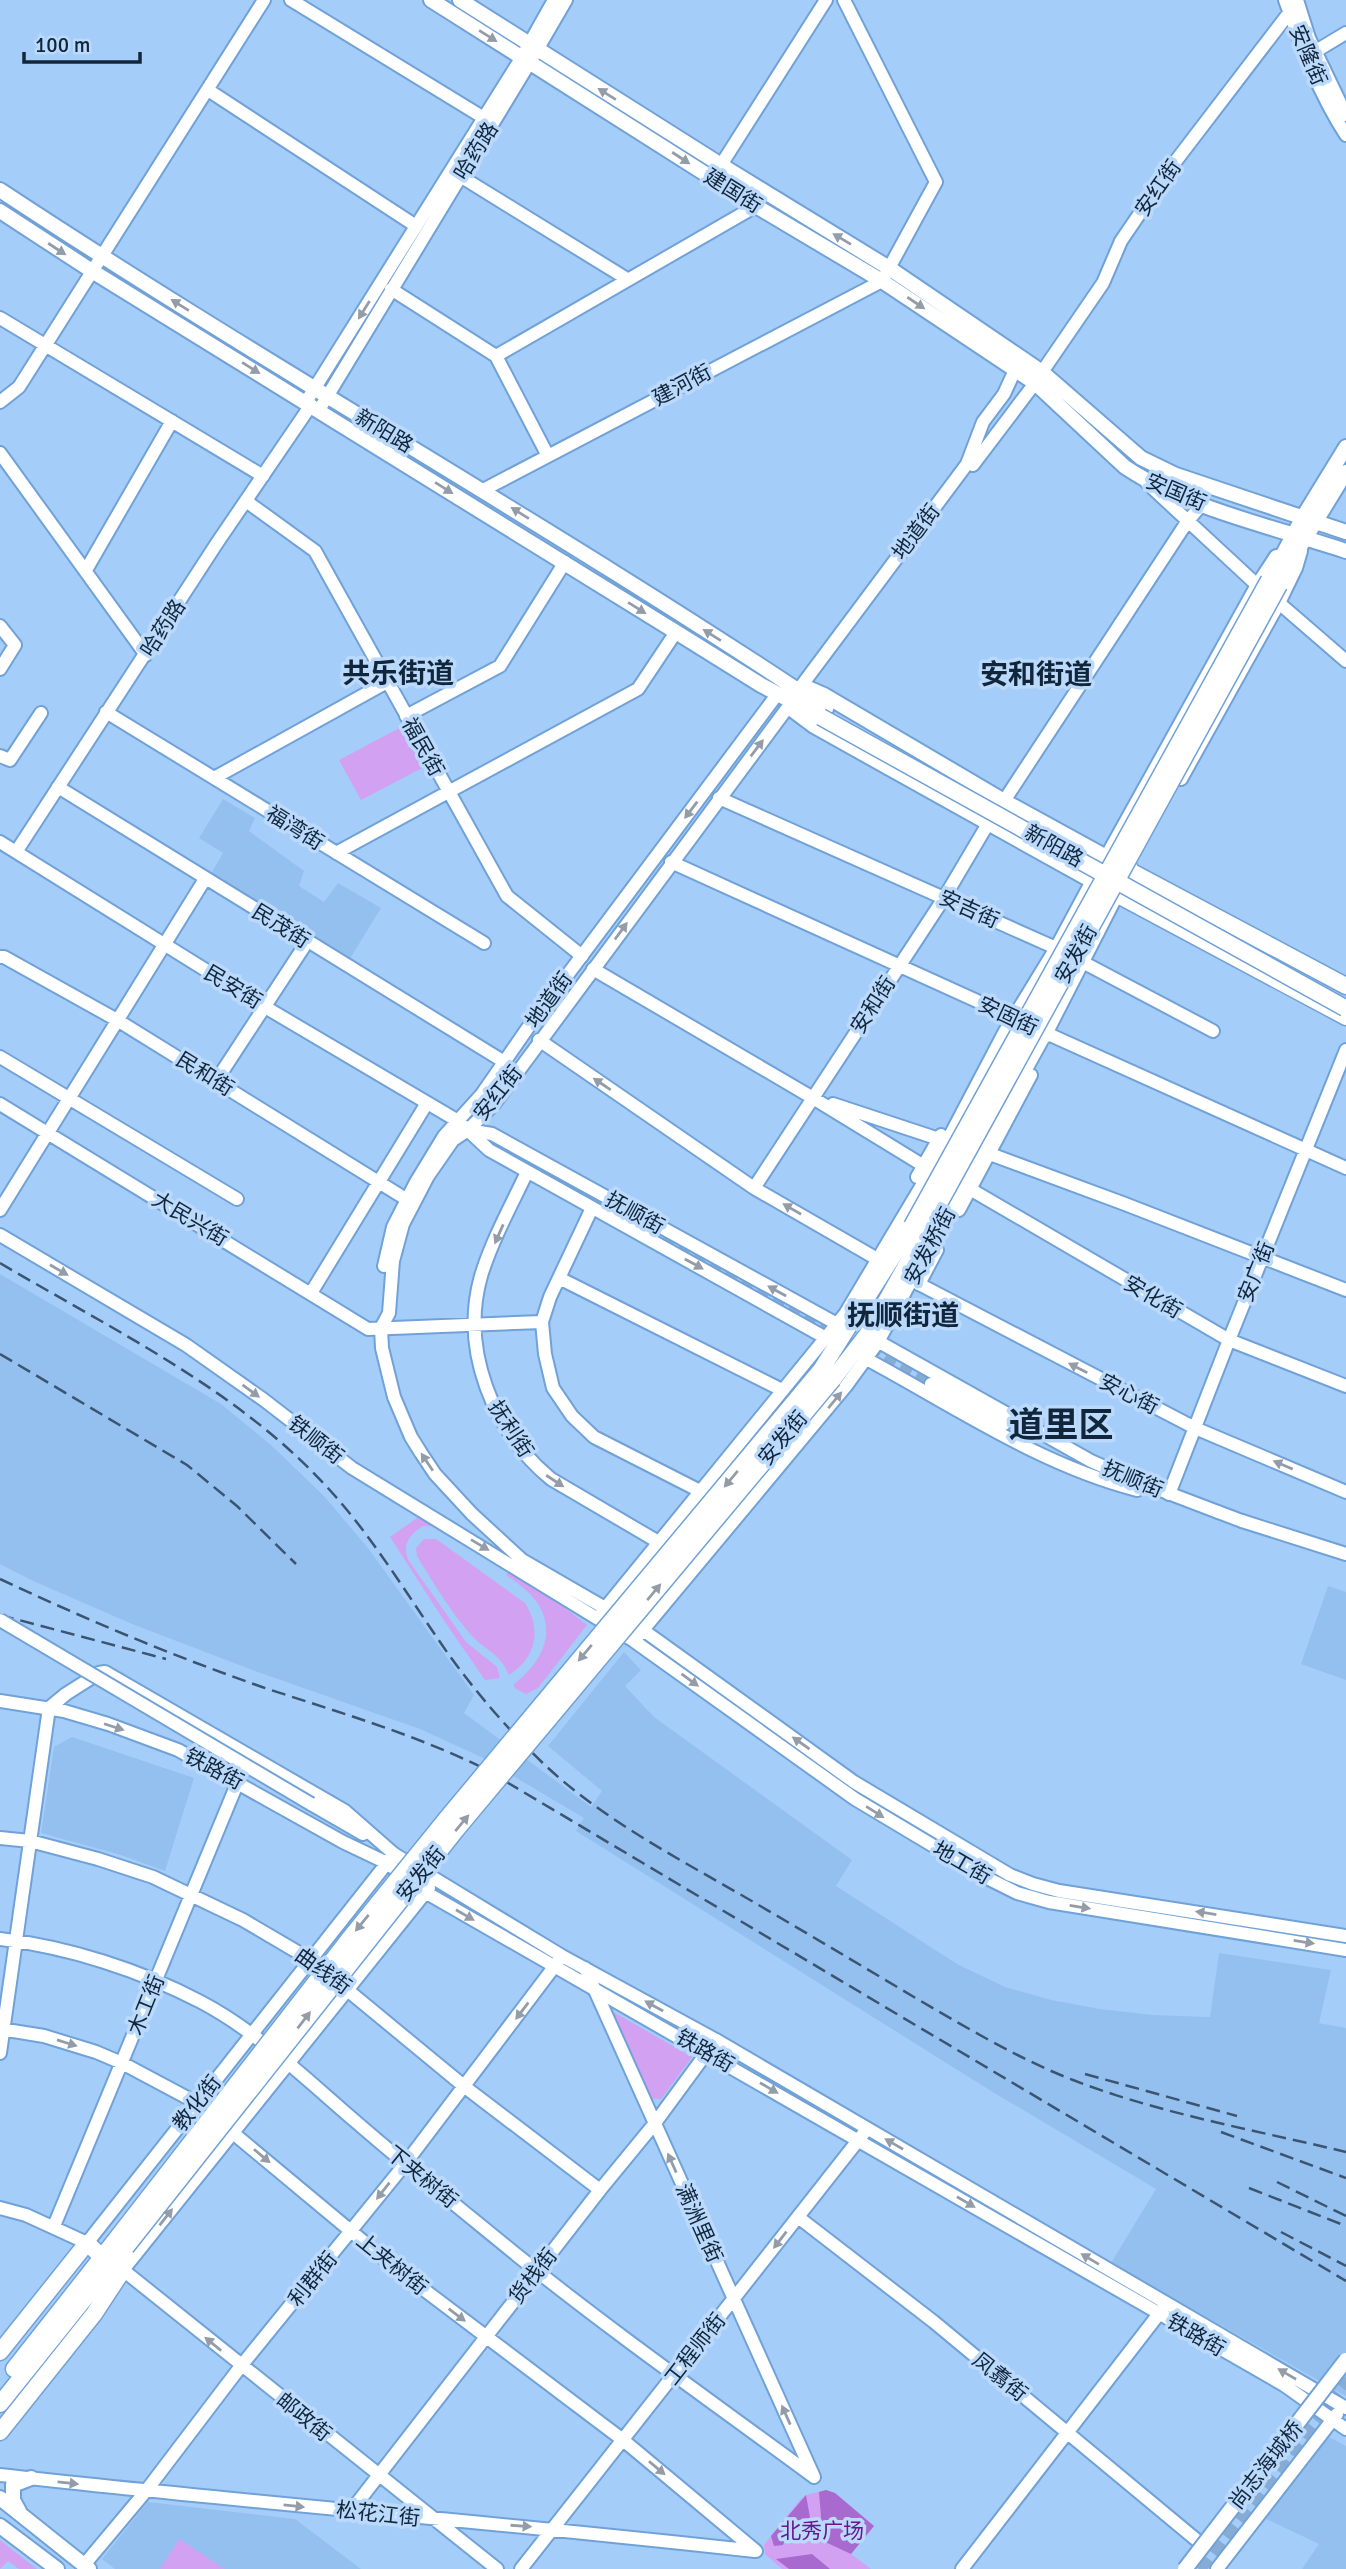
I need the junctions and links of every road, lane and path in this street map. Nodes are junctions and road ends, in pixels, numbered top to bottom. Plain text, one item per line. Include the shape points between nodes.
1 (264, 0) edge
2 (291, 0) edge
3 (431, 0) edge
4 (460, 0) edge
5 (554, 0) edge
6 (566, 0) edge
7 (826, 0) edge
8 (844, 0) edge
9 (1294, 3) edge
10 (1346, 33) edge
11 (1316, 51) junction
12 (530, 53) junction
13 (208, 90) junction
14 (1346, 115) edge
15 (484, 118) junction
16 (1346, 135) edge
17 (721, 165) junction
18 (460, 176) junction
19 (0, 190) edge
20 (756, 206) junction
21 (0, 211) edge
22 (416, 226) junction
23 (101, 257) junction
24 (92, 271) junction
25 (885, 274) junction
26 (627, 279) junction
27 (391, 289) junction
28 (0, 318) edge
29 (46, 346) junction
30 (496, 356) junction
31 (1015, 370) junction
32 (1038, 378) junction
33 (315, 400) junction
34 (0, 402) edge
35 (172, 421) junction
36 (1346, 447) edge
37 (0, 453) edge
38 (548, 456) junction
39 (1346, 471) edge
40 (262, 476) junction
41 (1141, 478) junction
42 (483, 490) junction
43 (246, 501) junction
44 (1202, 504) junction
45 (1309, 519) junction
46 (1187, 522) junction
47 (1346, 532) edge
48 (1300, 536) junction
49 (1346, 551) edge
50 (565, 562) junction
51 (86, 570) junction
52 (1268, 583) junction
53 (1279, 603) junction
54 (0, 626) edge
55 (676, 632) junction
56 (146, 655) junction
57 (1346, 661) edge
58 (0, 669) edge
59 (770, 671) junction
60 (387, 682) junction
61 (761, 685) junction
62 (804, 686) junction
63 (776, 696) junction
64 (788, 707) junction
65 (106, 712) junction
66 (41, 713) dead end
67 (824, 713) junction
68 (406, 716) junction
69 (0, 756) edge
70 (214, 778) junction
71 (58, 787) junction
72 (448, 793) junction
73 (719, 798) junction
74 (1004, 801) junction
75 (989, 822) junction
76 (0, 842) edge
77 (16, 852) junction
78 (336, 853) junction
79 (1106, 857) junction
80 (671, 862) junction
81 (1130, 872) junction
82 (205, 879) junction
83 (1092, 881) junction
84 (1118, 895) junction
85 (944, 898) junction
86 (307, 942) junction
87 (484, 943) dead end
88 (165, 945) junction
89 (1055, 947) junction
90 (582, 956) junction
91 (0, 957) edge
92 (1082, 961) junction
93 (898, 966) junction
94 (593, 969) junction
95 (1346, 986) edge
96 (1346, 998) edge
97 (265, 1007) junction
98 (1346, 1008) edge
99 (1013, 1017) junction
100 (1346, 1017) edge
101 (117, 1020) junction
102 (1213, 1031) dead end
103 (1046, 1033) junction
104 (539, 1040) junction
105 (1346, 1050) edge
106 (0, 1057) edge
107 (506, 1063) junction
108 (216, 1081) junction
109 (69, 1097) junction
110 (813, 1098) junction
111 (427, 1103) junction
112 (0, 1104) edge
113 (463, 1126) junction
114 (47, 1133) junction
115 (942, 1143) junction
116 (1305, 1150) junction
117 (989, 1154) junction
118 (974, 1164) junction
119 (924, 1166) junction
120 (1346, 1168) edge
121 (527, 1172) junction
122 (379, 1181) junction
123 (754, 1188) junction
124 (970, 1189) junction
125 (237, 1199) dead end
126 (406, 1199) junction
127 (592, 1208) junction
128 (0, 1210) edge
129 (918, 1228) junction
130 (0, 1235) edge
131 (663, 1238) tunnel mouth
132 (1262, 1259) junction
133 (559, 1278) junction
134 (919, 1284) joint
135 (1346, 1290) edge
136 (310, 1293) junction
137 (861, 1310) junction
138 (542, 1322) junction
139 (476, 1324) junction
140 (381, 1328) junction
141 (832, 1331) junction
142 (872, 1338) junction
143 (1229, 1340) junction
144 (861, 1355) junction
145 (827, 1374) junction
146 (931, 1384) tunnel mouth
147 (1346, 1386) edge
148 (782, 1390) junction
149 (1195, 1428) junction
150 (1137, 1490) junction
151 (700, 1491) junction
152 (1346, 1492) edge
153 (1169, 1494) junction
154 (1218, 1512) junction
155 (471, 1514) joint
156 (660, 1542) junction
157 (1346, 1554) edge
158 (696, 1564) junction
159 (601, 1612) junction
160 (0, 1620) edge
161 (0, 1629) edge
162 (639, 1636) junction
163 (0, 1701) edge
164 (49, 1708) junction
165 (237, 1784) dead end
166 (310, 1807) junction
167 (0, 1838) edge
168 (30, 1841) junction
169 (391, 1859) junction
170 (435, 1880) junction
171 (425, 1892) junction
172 (191, 1894) junction
173 (1346, 1936) edge
174 (0, 1940) edge
175 (16, 1941) junction
176 (1346, 1950) edge
177 (312, 1960) junction
178 (559, 1961) junction
179 (585, 1968) junction
180 (155, 1981) junction
181 (347, 1987) junction
182 (594, 1988) junction
183 (2, 2029) edge
184 (251, 2035) junction
185 (716, 2040) junction
186 (706, 2052) junction
187 (0, 2053) edge
188 (122, 2063) junction
189 (287, 2063) junction
190 (466, 2087) junction
191 (197, 2103) junction
192 (655, 2123) junction
193 (867, 2129) junction
194 (233, 2131) junction
195 (859, 2140) junction
196 (405, 2164) junction
197 (600, 2190) junction
198 (0, 2207) edge
199 (797, 2217) junction
200 (54, 2226) junction
201 (352, 2232) junction
202 (120, 2245) joint
203 (104, 2257) junction
204 (537, 2271) junction
205 (733, 2300) junction
206 (1163, 2309) junction
207 (486, 2337) junction
208 (0, 2353) edge
209 (1346, 2360) edge
210 (241, 2366) junction
211 (0, 2371) edge
212 (674, 2375) junction
213 (0, 2387) edge
214 (1314, 2390) junction
215 (1306, 2401) junction
216 (0, 2404) edge
217 (1345, 2407) edge
218 (0, 2417) edge
219 (1332, 2420) junction
220 (1346, 2429) edge
221 (0, 2432) edge
222 (1068, 2432) junction
223 (623, 2440) junction
224 (0, 2475) edge
225 (378, 2476) junction
226 (814, 2477) joint
227 (31, 2479) junction
228 (146, 2491) junction
229 (0, 2498) edge
230 (351, 2511) junction
231 (436, 2520) junction
232 (30, 2522) junction
233 (0, 2526) edge
234 (553, 2529) junction
235 (1199, 2542) junction
236 (756, 2551) joint
237 (87, 2567) edge
238 (57, 2569) edge
239 (497, 2569) edge
240 (521, 2569) edge
241 (962, 2569) edge
242 (1178, 2569) edge
243 (1185, 2569) edge
244 (1217, 2569) edge

1 - 13 street
2 - 15 street
3 -> 12 main road, 建国街
4 - 12 main road, 建国街
5 - 12 street, 哈药路
6 - 12 street, 哈药路
7 - 17 street
8 - 25 street via 936,182
9 - 11 street, 安隆街
9 - 16 street, 安隆街 via 1331,109
9 - 32 street, 安红街 via 1172,166
10 - 11 street
11 - 14 street, 安隆街
12 - 15 street, 哈药路
17 -> 12 main road, 建国街
12 - 18 street, 哈药路
12 -> 20 main road, 建国街
13 - 22 street
13 - 23 street
15 - 22 street, 哈药路
25 -> 17 main road, 建国街
18 - 26 street
18 - 27 street, 哈药路
19 - 23 main road, 新阳路
20 - 25 main road, 建国街
20 - 26 street
21 -> 24 main road, 新阳路
22 -> 33 street, 哈药路
23 - 24 street
33 -> 23 main road, 新阳路
24 - 29 street
24 -> 33 main road, 新阳路
25 -> 31 main road, 建国街
25 - 32 main road, 建国街
25 - 38 street, 建河街
26 - 30 street
27 - 30 street
27 - 33 street, 哈药路
28 - 29 street
29 - 34 street via 19,387
29 - 35 street
30 - 38 street
31 - 32 main road, 建国街
31 - 62 street, 地道街 via 983,422 967,464
32 - 41 main road, 安国街
32 - 45 main road, 安国街 via 1141,458 1176,475
32 - 62 street, 安红街
33 - 40 street, 哈药路
33 - 42 main road, 新阳路
33 -> 50 main road, 新阳路
35 - 40 street
35 - 51 street
36 - 45 main road, 安发街
37 - 51 street
38 - 42 street, 建河街
39 - 45 main road, 安发街
40 - 43 street, 哈药路
41 - 44 main road, 安国街
41 - 46 street
59 -> 42 main road, 新阳路
43 - 56 street, 哈药路
43 - 60 street, 福民街 via 315,551
44 - 46 street
44 - 48 main road, 安国街
45 - 47 main road, 安国街
45 - 48 main road, 安发街
46 - 52 street
46 - 74 street
48 - 49 main road, 安国街
48 - 52 main road, 安发街
48 - 52 street, 安发街 via 1273,558
48 - 53 street, 安发街 via 1296,568
50 -> 55 main road, 新阳路
50 - 68 street via 500,666
51 - 56 street
52 - 79 street, 安发街
52 - 129 highway, 安发街, bridge
53 - 57 street
53 - 81 street, 安发街
54 - 58 street via 15,645
55 - 61 main road, 新阳路
55 - 72 street via 638,689
56 - 65 street, 哈药路
59 - 62 main road, 新阳路
59 - 67 main road, 新阳路
60 - 68 street, 福民街
60 - 70 street
61 - 63 main road, 新阳路
61 - 67 main road, 新阳路
62 - 74 main road, 新阳路
63 - 64 main road, 新阳路
63 -> 90 street, 地道街
73 -> 64 street, 安红街
64 - 75 main road, 新阳路 via 814,726
65 - 70 street, 福湾街
65 - 71 street, 哈药路
66 - 69 street via 10,760
67 - 96 highway, 新阳路, bridge
67 - 98 highway, 新阳路, bridge
68 - 72 street, 福民街
70 - 78 street, 福湾街
71 - 77 street, 哈药路
71 - 82 street, 民茂街
72 - 78 street
72 - 90 street, 福民街 via 507,896
73 - 80 street, 安红街
73 - 85 street, 安吉街
74 - 79 main road, 新阳路
75 - 83 main road, 新阳路
75 - 85 street, 安和街
76 - 77 street, 民安街
77 - 88 street, 民安街
78 - 87 street, 福湾街
79 - 81 highway via 1124,861
79 - 83 highway via 1093,868
80 - 93 street, 安固街
94 -> 80 street, 安红街
81 - 84 highway via 1127,888
81 - 95 highway
82 - 86 street, 民茂街
82 - 88 street
83 - 84 highway via 1101,894
83 - 89 street, 安发街
84 - 92 street, 安发街
84 - 100 highway
85 - 89 street, 安吉街
85 - 93 street, 安和街
86 - 97 street
86 - 107 street, 民茂街
88 - 97 street, 民安街
88 - 101 street
89 - 92 street, 安吉街
89 - 99 street, 安发街
90 - 107 street, 地道街
91 - 101 street, 民和街
92 - 102 street, 安吉街
92 - 103 street, 安发街
93 - 99 street, 安固街
93 - 110 street, 安和街
94 - 104 street, 安红街
94 - 110 street
97 - 108 street
97 - 111 street, 民安街
99 - 103 street, 安固街
99 - 115 street, 安发街
101 - 108 street, 民和街
101 - 109 street
103 - 116 street, 安固街
103 - 117 street, 安发街 via 1024,1092
103 - 118 street, 安发桥街
104 - 113 street, 安红街 via 494,1104
123 -> 104 street
105 - 116 street, 安广街
106 - 109 street
107 - 113 street, 地道街
108 - 122 street, 民和街
109 - 114 street
109 - 125 street
110 - 115 street
110 - 119 street
110 - 123 street, 安和街
111 - 113 street, 民安街
111 - 122 street
112 - 114 street, 大民兴街
113 - 121 street, 抚顺街 via 489,1150
113 - 126 street, 地道街 via 444,1136
113 - 131 street, 抚顺街
113 - 140 street, 安红街 via 428,1176 403,1224 393,1262 389,1313
141 -> 113 street, 抚顺街 via 492,1134
114 - 128 street
114 - 136 street, 大民兴街
115 - 119 street, 安发街
115 - 129 highway
115 - 141 street, 安发街 via 854,1302
116 - 120 street, 安固街
116 - 132 street, 安广街
117 - 124 street, 安发街
117 - 132 street
118 - 129 highway
118 - 142 street, 安发桥街
119 -> 123 street, 安发街 via 872,1256
121 - 127 street, 抚顺街
121 -> 139 street, 抚利街 via 485,1264
122 - 126 street, 民和街
122 - 136 street
124 - 134 street, 安发街
124 - 143 street, 安化街
126 - 140 street, 地道街 via 387,1248
127 - 133 street
127 -> 141 street, 抚顺街
129 - 137 highway, 安发街
129 - 142 highway, 安发街
130 -> 159 street, 铁顺街 via 186,1345 352,1468
132 - 135 street
132 - 143 street, 安广街
133 - 138 street
133 - 148 street
149 -> 134 street, 安心街
136 - 140 street, 大民兴街 via 368,1329
137 - 141 highway
137 - 145 highway, 安发街
138 - 139 street
138 - 151 street via 553,1388 572,1416 594,1437
139 - 140 street
139 -> 156 street, 抚利街 via 487,1391 499,1418 528,1458 551,1479
155 -> 140 street, 安红街 via 435,1474 411,1437 386,1372
141 - 145 highway
141 - 148 street
142 - 144 highway, 安发街
142 - 153 street, 抚顺街 via 1091,1461
143 - 147 street, 安化街
143 - 149 street, 安广街
144 - 145 highway, 安发街
144 - 150 street, 抚顺街 via 1063,1466
158 -> 144 street via 846,1387
145 - 202 highway, 安发街, bridge via 447,1818 350,1938
146 - 150 street, 抚顺街
148 - 151 street
152 -> 149 street, 安心街
149 - 153 street, 安广街
150 - 154 street, 抚顺街 via 1164,1501
151 - 156 street
153 - 154 street, 抚顺街
154 - 157 street
155 - 159 street, 铁顺街 via 522,1560
156 - 158 street, 抚利街
156 - 159 street
158 - 162 street
159 - 162 street, 铁顺街
160 - 166 street, 铁路街, bridge
161 - 166 street
173 -> 162 street, 地工街 via 1059,1891 1023,1881 855,1782
162 -> 176 street, 地工街 via 855,1799 1017,1893
163 - 164 street, 铁路街
164 - 168 street
164 -> 169 street, 铁路街 via 178,1750 343,1842
164 - 169 street, 铁路街 via 105,1672 345,1811
165 - 172 street, 木工街
166 - 169 street
167 - 168 street, 曲线街
168 - 172 street, 曲线街 via 98,1858
168 - 175 street
169 - 170 street, 铁路街
169 - 171 street, 铁路街
169 - 177 street, 教化街
170 - 171 street, 教化街
170 - 178 street, 铁路街
171 -> 178 street, 铁路街
171 - 181 street, 教化街
172 - 177 street, 曲线街
172 - 180 street, 木工街
174 - 175 street, 下夹树街
175 - 180 street, 下夹树街
175 - 183 street
177 - 181 street, 曲线街
177 - 184 street, 教化街
178 - 179 street, 铁路街
178 - 182 street, 铁路街
178 -> 190 street, 利群街
179 - 182 street, 满洲里街
185 -> 179 street, 铁路街
180 - 184 street, 下夹树街 via 202,2003
180 - 188 street, 木工街
189 -> 181 street, 教化街
181 - 190 street, 曲线街
182 - 186 street, 铁路街
182 - 192 street, 满洲里街
183 - 187 street
183 -> 188 street, 上夹树街 via 44,2036
184 - 189 street, 下夹树街
184 - 191 street, 教化街
185 - 186 street, 货栈街
185 - 193 street, 铁路街
186 - 192 street, 货栈街
186 -> 195 street, 铁路街
188 - 191 street, 上夹树街
188 - 200 street, 木工街
189 - 194 street, 教化街
189 - 196 street, 下夹树街
190 - 196 street, 利群街
190 - 197 street, 曲线街
191 - 194 street, 上夹树街
191 - 203 street, 教化街
192 - 197 street, 货栈街
205 -> 192 street, 满洲里街
193 - 195 street, 工程师街
206 -> 193 street, 铁路街
194 -> 201 street, 上夹树街
203 -> 194 street, 教化街
195 - 199 street, 工程师街
195 -> 206 street, 铁路街
196 -> 201 street, 利群街
196 - 204 street, 下夹树街
197 - 204 street, 货栈街
198 - 200 street, 邮政街
199 -> 205 street, 工程师街
199 - 222 street, 凤翥街
200 - 203 street, 邮政街
201 -> 207 street, 上夹树街
201 - 210 street, 利群街
202 - 203 highway, 教化街
203 - 208 highway, 教化街
210 -> 203 street, 邮政街
203 - 211 highway, 教化街
203 - 213 highway, 教化街
203 - 216 highway, 教化街
203 - 218 highway, 教化街 via 96,2294
203 - 221 highway, 教化街 via 94,2314
204 - 207 street, 货栈街
204 - 212 street, 下夹树街
205 - 212 street, 工程师街
226 -> 205 street, 满洲里街
214 -> 206 street, 铁路街
206 - 215 street, 铁路街
206 - 222 street
207 - 223 street, 上夹树街
207 - 225 street, 货栈街
209 - 243 main road, 尚志海城桥, bridge
210 - 225 street, 邮政街
210 - 228 street, 利群街
212 - 223 street, 工程师街
212 - 226 street, 下夹树街
214 - 215 street
214 - 217 street, 铁路街
215 - 219 street, 铁路街
215 - 235 street
217 - 219 street
219 - 220 street, 铁路街
219 - 244 street
222 - 235 street, 凤翥街
222 - 241 street
223 - 234 street, 工程师街
223 -> 236 street, 上夹树街
224 - 227 street, 松花江街
225 - 230 street, 货栈街
225 - 231 street, 邮政街
227 -> 228 street, 松花江街
227 - 232 main road via 16,2482 12,2494 14,2505
228 -> 230 street, 松花江街
228 - 237 street, 利群街
229 - 232 main road
230 - 231 street, 松花江街
231 -> 234 street, 松花江街
231 - 239 street, 邮政街
232 - 237 main road
233 - 238 main road
234 - 236 street, 松花江街
234 - 240 street, 工程师街
235 - 242 street

